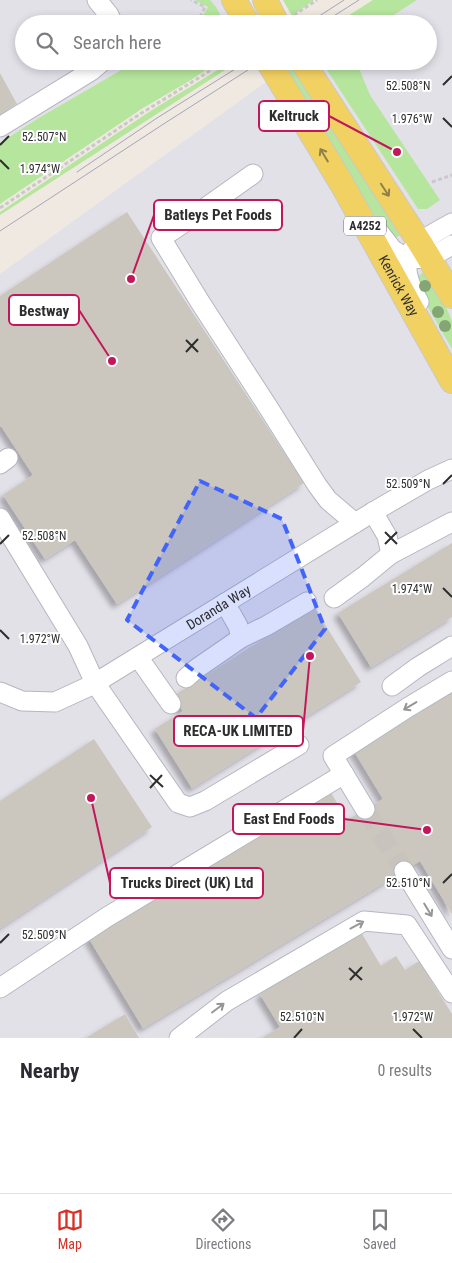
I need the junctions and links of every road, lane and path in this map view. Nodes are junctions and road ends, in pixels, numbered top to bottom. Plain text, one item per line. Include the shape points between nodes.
1 (97, 0) edge
2 (190, 0) edge
3 (234, 0) edge
4 (265, 0) edge
5 (316, 0) edge
6 (109, 15) edge
7 (201, 15) edge
8 (243, 15) edge
9 (276, 15) edge
10 (292, 15) edge
11 (92, 70) edge
12 (212, 70) edge
13 (273, 70) edge
14 (307, 70) edge
15 (0, 127) edge
16 (253, 174) dead end
17 (452, 175) edge
18 (432, 182) dead end
19 (342, 184) junction
20 (0, 208) edge
21 (452, 222) edge
22 (452, 245) edge
23 (419, 253) junction
24 (452, 296) edge
25 (450, 378) edge
26 (452, 456) edge
27 (452, 470) edge
28 (428, 480) junction
29 (373, 512) junction
30 (0, 518) edge
31 (452, 522) edge
32 (355, 523) junction
33 (391, 554) junction
34 (334, 598) dead end
35 (307, 602) dead end
36 (225, 603) junction
37 (241, 638) junction
38 (452, 646) edge
39 (138, 657) junction
40 (186, 678) dead end
41 (452, 682) edge
42 (95, 683) junction
43 (392, 686) dead end
44 (0, 692) edge
45 (171, 704) dead end
46 (298, 745) dead end
47 (344, 774) junction
48 (366, 809) tunnel mouth
49 (404, 871) tunnel mouth
50 (452, 949) edge
51 (0, 988) edge
52 (452, 993) edge
53 (179, 1038) edge

1 - 6 street
2 - 7 path via 205,7
3 - 8 main road
4 - 9 main road
5 - 10 path
11 - 15 street
12 - 20 path
19 -> 13 main road, Kenrick Way / A4252
14 -> 23 main road, A4252
16 - 32 street via 160,238 317,485 328,500
17 - 18 path
19 - 23 street via 393,250
19 - 25 main road, Kenrick Way / A4252
21 - 23 street
22 - 23 street
23 - 24 main road, A4252
23 - 25 street via 407,266 410,286 440,340
26 - 28 street, Doranda Way
27 - 28 street, Doranda Way
28 - 29 street, Doranda Way
29 - 32 street, Doranda Way
29 - 33 street via 387,536
30 - 42 street via 78,646
31 - 33 street
32 - 36 street, Doranda Way
33 - 34 street
35 - 37 street
36 - 37 street
36 - 39 street, Doranda Way
37 - 40 street
38 - 43 street
39 - 42 street, Doranda Way
39 - 45 street
41 -> 47 street via 333,756
42 - 44 street, Doranda Way via 55,702 22,701
42 - 46 street via 178,803 190,807 205,802
47 - 48 street
47 - 51 street via 107,917
49 -> 50 street
53 -> 52 street via 227,1001 364,921 407,925

